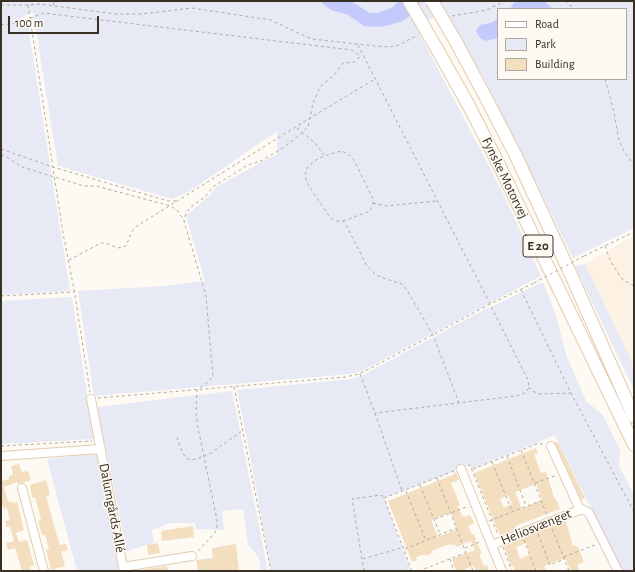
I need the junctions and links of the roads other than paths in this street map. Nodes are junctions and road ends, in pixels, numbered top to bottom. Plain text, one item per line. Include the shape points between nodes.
1 (409, 1) edge
2 (432, 1) edge
3 (92, 399) road end
4 (634, 417) edge
5 (634, 445) edge
6 (551, 446) road end
7 (101, 449) junction
8 (1, 456) edge
9 (461, 469) road end
10 (22, 488) dead end
11 (580, 510) junction
12 (491, 542) junction
13 (192, 556) road end
14 (44, 571) edge
15 (502, 571) edge
16 (618, 571) edge

1 - 5 highway, Fynske Motorvej / E 20, bridge via 469,106 499,165
2 - 4 highway, Fynske Motorvej / E 20, bridge via 516,156
3 - 7 street, Dalumgårds Allé
6 - 11 street, Heliosvænget
7 - 8 street, Dalumgårds Allé
7 - 13 street, Dalumgårds Allé via 123,567
9 - 12 street, Heliosvænget
10 - 14 street
11 - 12 street, Heliosvænget via 521,534
11 - 16 street, Heliosvænget via 589,513
12 - 15 street, Heliosvænget

